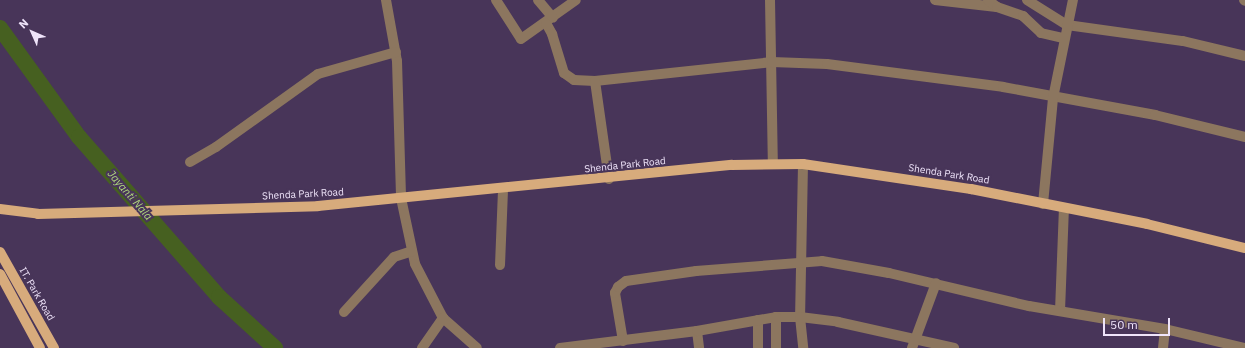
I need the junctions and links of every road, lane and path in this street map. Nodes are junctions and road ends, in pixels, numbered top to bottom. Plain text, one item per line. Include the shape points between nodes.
1 (386, 0) edge
2 (496, 0) edge
3 (538, 0) edge
4 (576, 0) edge
5 (770, 0) edge
6 (935, 0) edge
7 (988, 0) edge
8 (1027, 0) edge
9 (1073, 0) edge
10 (997, 7) junction
11 (550, 20) junction
12 (1067, 25) junction
13 (1063, 38) junction
14 (396, 52) junction
15 (1245, 56) edge
16 (772, 62) junction
17 (595, 81) junction
18 (1052, 98) junction
19 (1245, 137) edge
20 (190, 162) dead end
21 (773, 164) junction
22 (803, 164) junction
23 (609, 179) junction
24 (503, 189) junction
25 (401, 198) junction
26 (1043, 204) junction
27 (1064, 208) junction
28 (0, 209) edge
29 (1245, 248) edge
30 (412, 251) junction
31 (0, 252) edge
32 (802, 261) junction
33 (500, 265) dead end
34 (0, 274) edge
35 (936, 283) junction
36 (1060, 311) junction
37 (344, 312) dead end
38 (776, 317) junction
39 (800, 317) junction
40 (443, 318) junction
41 (758, 320) junction
42 (1165, 329) junction
43 (697, 331) junction
44 (623, 341) junction
45 (915, 344) edge
46 (40, 348) edge
47 (54, 348) edge
48 (422, 348) edge
49 (478, 348) edge
50 (560, 348) edge
51 (699, 348) edge
52 (758, 348) edge
53 (776, 348) edge
54 (803, 348) edge
55 (954, 348) edge
56 (1163, 348) edge
57 (1245, 348) edge

1 - 14 street
2 - 11 street via 521,39
3 - 11 street
4 - 11 street
5 - 16 street
6 - 10 street
7 - 10 street
8 - 12 street
9 - 12 street
10 - 13 street via 1023,16 1041,33
11 - 17 street via 564,73 574,80
12 - 13 street
12 - 15 street via 1183,40
13 - 18 street
14 - 20 street via 318,74 216,147
14 - 25 street
16 - 17 street
16 - 18 street via 826,64 1003,87
16 - 21 street
17 - 23 street
18 - 19 street via 1155,115
18 - 26 street
21 - 22 main road, Shenda Park Road
21 - 23 main road, Shenda Park Road via 732,165
22 - 26 main road, Shenda Park Road via 971,189
22 - 32 street
23 - 24 main road, Shenda Park Road
24 - 25 main road, Shenda Park Road
24 - 33 street
25 - 28 main road, Shenda Park Road via 318,206 138,213 38,214
25 - 30 street
26 - 27 main road, Shenda Park Road
27 - 29 main road, Shenda Park Road
27 - 36 street
30 - 37 street via 394,257
30 - 40 street via 426,288
31 - 47 main road, IT. Park Road
32 - 35 street via 840,263
32 - 39 street
32 - 44 street via 626,281 615,293
34 - 46 main road
35 - 36 street
35 - 45 street
36 - 42 street
38 - 39 street
38 - 41 street
38 - 53 street
39 - 45 street via 838,322
39 - 54 street
40 - 48 street
40 - 49 street
41 - 43 street
41 - 52 street
42 - 56 street
42 - 57 street
43 - 44 street
43 - 51 street
44 - 50 street
45 - 55 street

